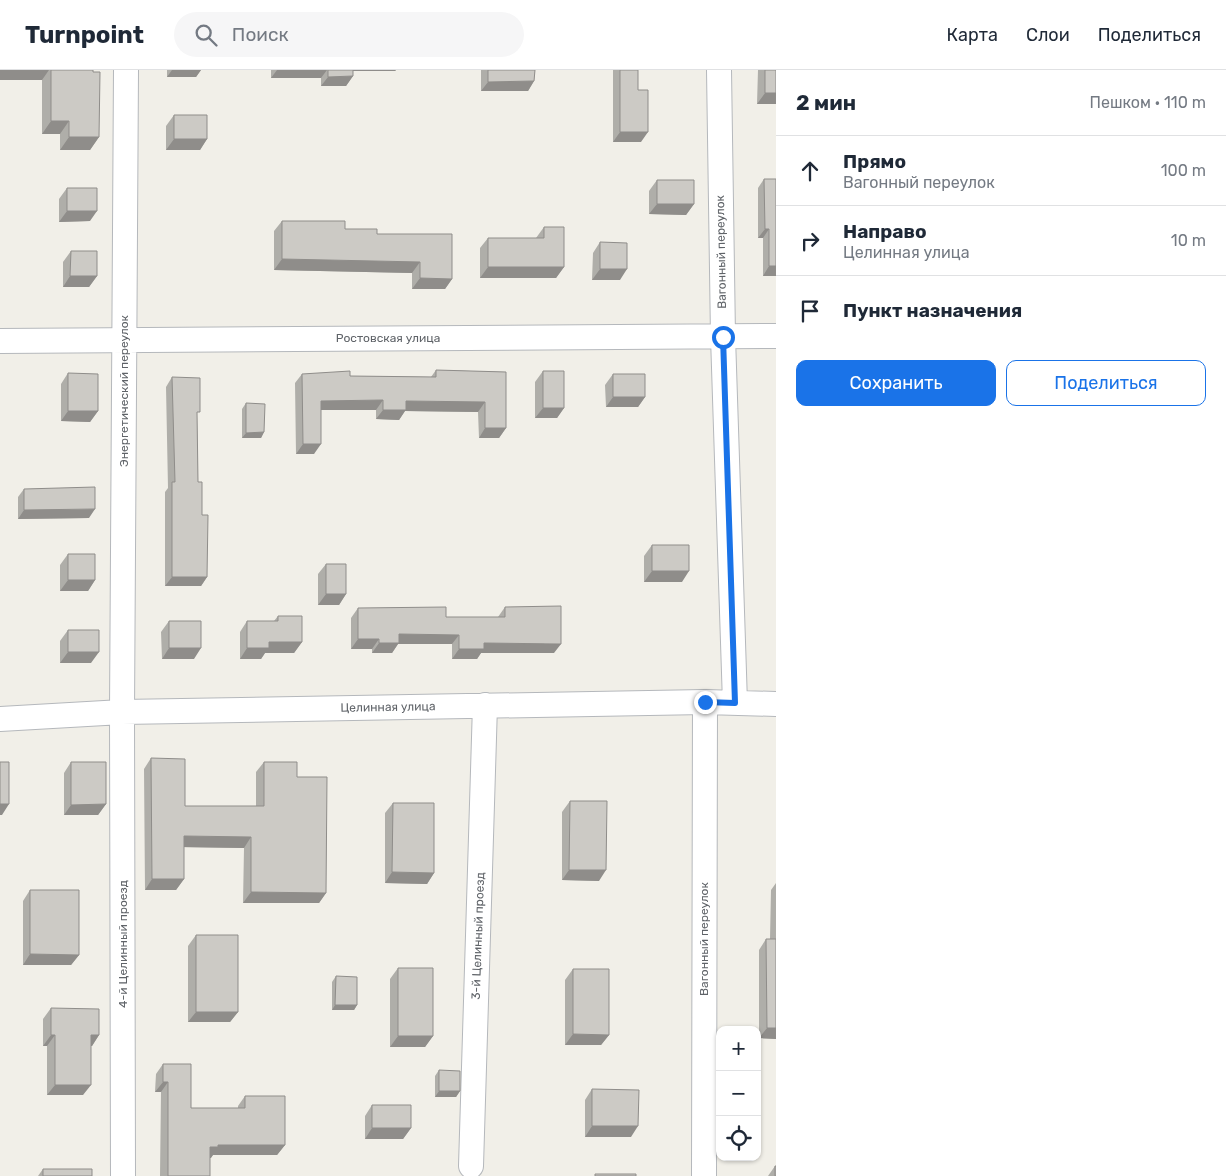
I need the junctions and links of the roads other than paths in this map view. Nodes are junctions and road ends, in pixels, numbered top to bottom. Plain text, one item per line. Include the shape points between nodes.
1 (126, 70) edge
2 (719, 70) edge
3 (776, 336) edge
4 (723, 337) junction
5 (124, 338) junction
6 (0, 341) edge
7 (705, 702) junction
8 (735, 703) junction
9 (776, 704) edge
10 (485, 705) junction
11 (122, 712) junction
12 (0, 719) edge
13 (471, 1166) dead end
14 (123, 1176) edge
15 (704, 1176) edge

1 - 5 street, Энергетический переулок
2 - 4 street, Вагонный переулок
3 - 4 street, Ростовская улица
4 - 5 street, Ростовская улица
4 - 8 street, Вагонный переулок
5 - 6 street, Ростовская улица
5 - 11 street, Энергетический переулок
7 - 8 street, Целинная улица
7 - 10 street, Целинная улица
7 - 15 street, Вагонный переулок
8 - 9 street, Целинная улица
10 - 11 street, Целинная улица
10 - 13 street, 3-й Целинный проезд
11 - 12 street, Целинная улица
11 - 14 street, 4-й Целинный проезд

